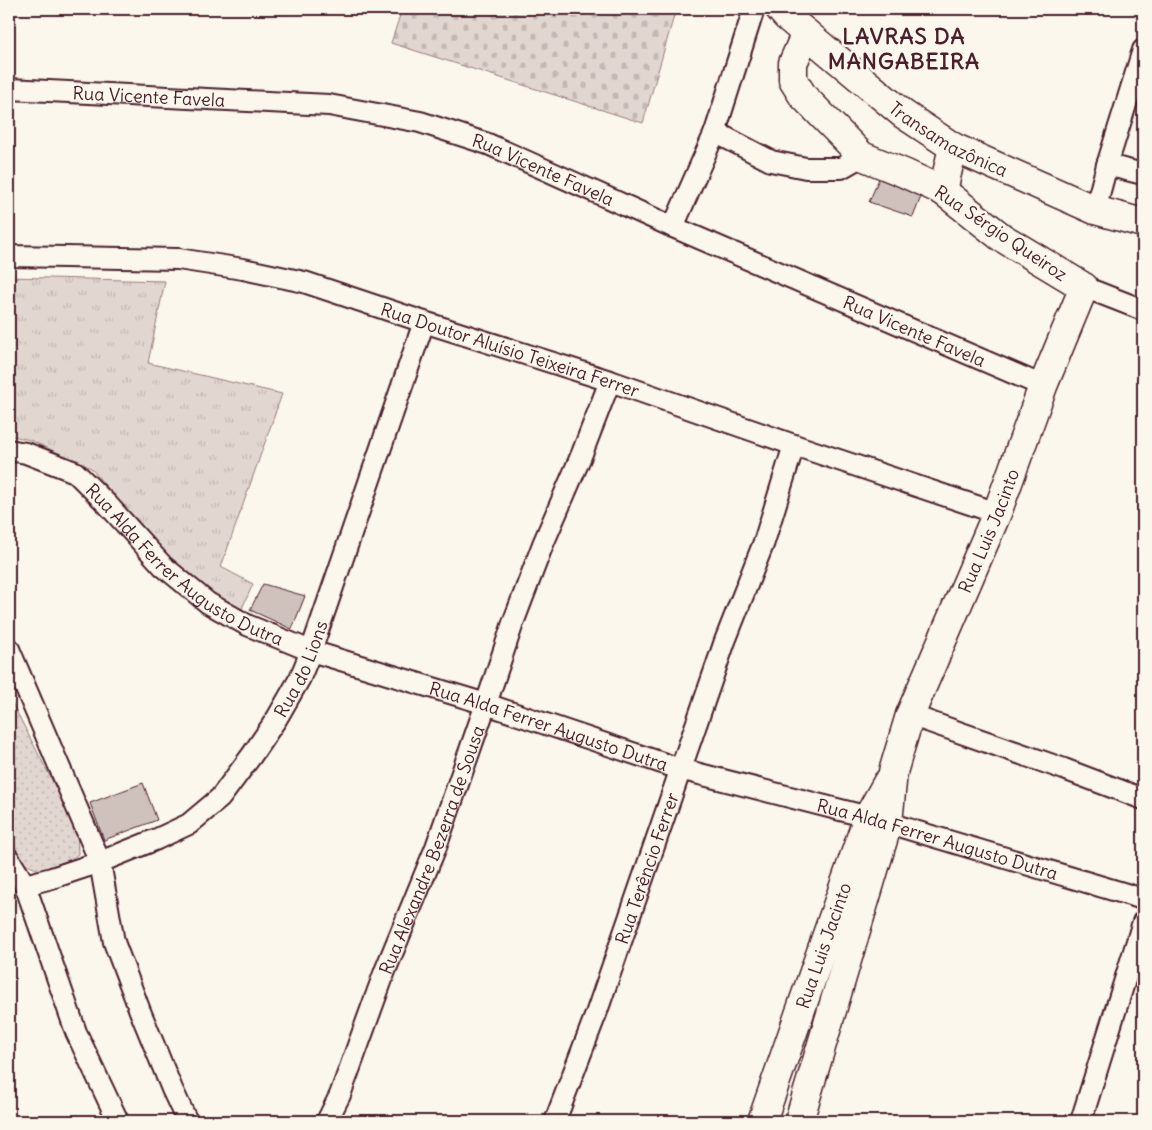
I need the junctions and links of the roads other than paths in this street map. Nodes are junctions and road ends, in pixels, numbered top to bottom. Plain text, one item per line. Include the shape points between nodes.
1 (754, 9) edge
2 (791, 17) edge
3 (1143, 50) edge
4 (9, 89) edge
5 (715, 132) junction
6 (953, 147) junction
7 (862, 156) junction
8 (1107, 165) junction
9 (1143, 174) edge
10 (943, 191) junction
11 (1095, 210) junction
12 (1143, 223) edge
13 (673, 227) junction
14 (9, 256) edge
15 (1084, 287) junction
16 (1143, 310) edge
17 (424, 322) junction
18 (610, 381) junction
19 (1042, 386) junction
20 (794, 444) junction
21 (9, 450) edge
22 (997, 513) junction
23 (9, 650) edge
24 (312, 651) junction
25 (486, 704) junction
26 (910, 715) junction
27 (680, 768) junction
28 (1143, 799) edge
29 (878, 820) junction
30 (9, 859) edge
31 (100, 862) junction
32 (25, 884) junction
33 (1143, 899) edge
34 (1143, 922) edge
35 (118, 1121) edge
36 (187, 1121) edge
37 (328, 1121) edge
38 (555, 1121) edge
39 (762, 1121) edge
40 (799, 1121) edge
41 (1081, 1121) edge

1 - 5 street
2 - 6 main road, Transamazônica via 903,114
2 - 7 main road, Rua Sérgio Queiroz via 793,80 803,96
3 - 8 street
4 - 13 street, Rua Vicente Favela via 329,105 420,122 488,144
5 - 7 street via 771,161 806,168 842,168
5 - 13 street
6 - 10 main road
6 - 11 main road, Transamazônica
7 - 10 main road, Rua Sérgio Queiroz
8 - 9 street
8 - 11 street
10 - 15 main road, Rua Sérgio Queiroz via 1001,237
11 - 12 main road, Transamazônica
13 - 19 street, Rua Vicente Favela
14 - 17 street, Rua Doutor Aluísio Teixeira Ferrer via 178,259 243,269 304,282
15 - 16 street, Rua Sérgio Queiroz
15 - 19 main road, Rua Luis Jacinto
17 - 18 street, Rua Doutor Aluísio Teixeira Ferrer
17 - 24 street, Rua do Lions
18 - 20 street, Rua Doutor Aluísio Teixeira Ferrer
18 - 25 street, Rua Alexandre Bezerra de Sousa via 513,623
19 - 22 main road, Rua Luis Jacinto
20 - 22 street, Rua Doutor Aluísio Teixeira Ferrer
20 - 27 street, Rua Terêncio Ferrer via 764,542
21 - 24 street, Rua Alda Ferrer Augusto Dutra via 26,453 75,472 163,566 208,603 247,625
22 - 26 main road, Rua Luis Jacinto
23 - 31 street
24 - 25 street, Rua Alda Ferrer Augusto Dutra
24 - 31 street, Rua do Lions via 277,718 220,798 190,824
25 - 27 street, Rua Alda Ferrer Augusto Dutra
25 - 37 street, Rua Alexandre Bezerra de Sousa via 436,847
26 - 28 street
26 - 29 main road, Rua Luis Jacinto
27 - 29 street, Rua Alda Ferrer Augusto Dutra
27 - 38 street, Rua Terêncio Ferrer via 596,1014
29 - 33 street, Rua Alda Ferrer Augusto Dutra
29 - 39 main road, Rua Luis Jacinto
29 - 40 main road, Rua Luis Jacinto
30 - 32 street
31 - 32 street, Rua do Lions
31 - 36 street via 114,942
32 - 35 street via 76,1032
34 - 41 street

